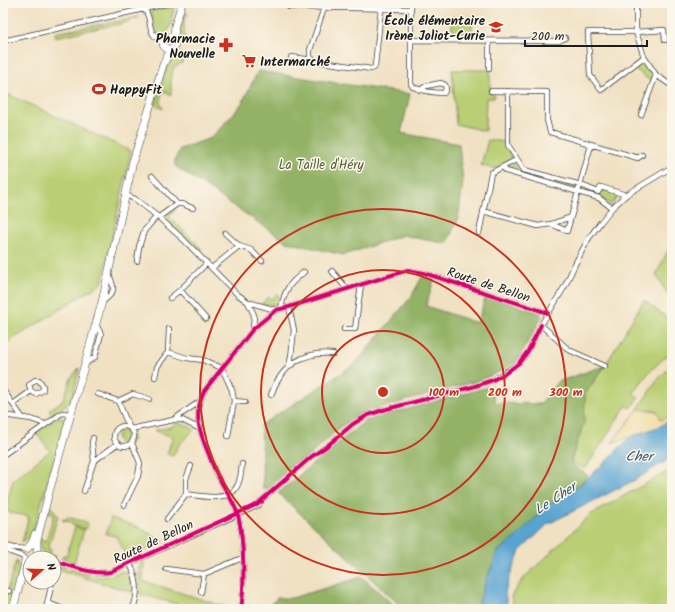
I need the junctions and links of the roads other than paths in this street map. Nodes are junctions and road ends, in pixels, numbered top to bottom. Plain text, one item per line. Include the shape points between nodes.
1 (170, 3) edge
2 (182, 3) edge
3 (289, 3) edge
4 (354, 3) edge
5 (411, 3) edge
6 (636, 3) edge
7 (314, 5) edge
8 (324, 8) junction
9 (144, 9) junction
10 (354, 9) junction
11 (381, 9) junction
12 (411, 9) junction
13 (636, 32) junction
14 (565, 38) dead end
15 (411, 40) junction
16 (665, 40) dead end
17 (3, 41) edge
18 (489, 41) junction
19 (167, 42) junction
20 (291, 57) dead end
21 (644, 57) junction
22 (313, 60) junction
23 (489, 69) dead end
24 (656, 74) junction
25 (672, 86) edge
26 (420, 90) junction
27 (492, 91) dead end
28 (508, 91) junction
29 (641, 115) dead end
30 (591, 145) junction
31 (642, 155) dead end
32 (516, 160) junction
33 (672, 166) edge
34 (503, 167) junction
35 (152, 176) dead end
36 (581, 185) junction
37 (578, 192) junction
38 (597, 194) junction
39 (126, 195) junction
40 (626, 195) junction
41 (177, 204) junction
42 (193, 208) dead end
43 (612, 208) junction
44 (484, 210) junction
45 (158, 217) junction
46 (571, 217) junction
47 (551, 224) junction
48 (225, 233) dead end
49 (479, 233) dead end
50 (239, 246) junction
51 (137, 260) dead end
52 (262, 261) dead end
53 (207, 263) junction
54 (212, 268) junction
55 (332, 271) dead end
56 (304, 272) dead end
57 (361, 285) junction
58 (180, 290) junction
59 (346, 290) junction
60 (170, 298) dead end
61 (248, 302) junction
62 (281, 308) junction
63 (289, 308) junction
64 (276, 310) junction
65 (548, 313) junction
66 (206, 319) dead end
67 (541, 325) junction
68 (169, 329) dead end
69 (253, 329) junction
70 (344, 329) dead end
71 (168, 352) junction
72 (333, 354) dead end
73 (291, 357) junction
74 (298, 359) junction
75 (289, 366) junction
76 (605, 366) dead end
77 (222, 368) junction
78 (155, 377) dead end
79 (3, 390) edge
80 (31, 391) dead end
81 (98, 394) dead end
82 (271, 395) dead end
83 (149, 399) dead end
84 (118, 401) junction
85 (234, 401) junction
86 (199, 402) junction
87 (245, 402) dead end
88 (12, 404) junction
89 (70, 414) junction
90 (3, 415) edge
91 (22, 417) junction
92 (173, 420) junction
93 (45, 424) junction
94 (130, 428) junction
95 (198, 428) junction
96 (228, 436) dead end
97 (93, 438) dead end
98 (117, 444) junction
99 (132, 444) junction
100 (3, 455) edge
101 (94, 461) junction
102 (242, 464) dead end
103 (191, 466) dead end
104 (84, 491) dead end
105 (186, 494) junction
106 (228, 494) junction
107 (48, 496) junction
108 (124, 505) dead end
109 (237, 513) junction
110 (166, 519) dead end
111 (3, 545) edge
112 (3, 549) edge
113 (27, 549) junction
114 (33, 550) edge
115 (38, 550) edge
116 (22, 558) edge
117 (242, 558) junction
118 (62, 564) edge
119 (130, 564) junction
120 (166, 569) dead end
121 (204, 574) junction
122 (22, 575) edge
123 (22, 588) edge
124 (3, 590) edge
125 (50, 590) edge
126 (9, 591) dead end
127 (201, 592) dead end
128 (48, 603) junction
129 (14, 609) edge
130 (46, 609) edge
131 (63, 609) edge
132 (133, 609) edge
133 (241, 609) edge

1 - 9 street
2 - 19 main road
3 - 7 street via 289,7
4 - 10 street
5 - 12 street
6 - 13 street
7 - 8 street
8 - 10 street
8 - 22 street via 310,50 310,57
9 - 17 street
9 - 19 street via 149,16 152,33
10 - 11 street
11 - 12 street
11 - 22 street via 374,68
12 - 15 street
13 - 16 street via 664,30
13 - 21 street
13 - 21 street via 588,32 590,75 601,90
14 - 18 street via 559,41
15 - 18 street
15 - 26 street via 411,84
18 - 23 street
19 - 39 main road via 163,65 133,161
20 - 22 street
21 - 24 street
24 - 25 street
24 - 29 street
26 - 26 street via 444,93 446,89 441,83
27 - 28 street
28 - 30 street via 547,92 547,120 550,132
28 - 32 street via 508,145
30 - 31 street via 638,158
30 - 36 street
32 - 34 street
32 - 36 street via 524,170
33 - 40 street, Route de Bellon
34 - 37 street via 506,171
34 - 44 street via 491,173
35 - 41 street
36 - 37 street
36 - 38 street
37 - 38 street
37 - 46 street
38 - 40 street via 601,187
38 - 43 street
39 - 45 street
39 - 89 main road via 102,302
40 - 43 street, Route de Bellon
41 - 42 street
41 - 45 street
43 - 65 street, Route de Bellon via 589,238
44 - 47 street via 538,226
44 - 49 street
45 - 51 street via 144,231
45 - 53 street
46 - 47 street
46 - 47 street via 567,231
48 - 50 street
50 - 52 street via 251,250
50 - 54 street
53 - 54 street
53 - 58 street
54 - 61 street
55 - 59 street
56 - 62 street via 290,283
57 - 59 street, Route de Bellon
57 - 65 street, Route de Bellon via 408,270
57 - 70 street via 355,330
58 - 60 street
58 - 66 street
59 - 63 street, Route de Bellon
61 - 64 street
61 - 69 street via 254,315
62 - 63 street, Route de Bellon
62 - 64 street
63 - 73 street via 294,330
64 - 69 street
65 - 67 street, Route de Bellon
67 - 76 street via 569,350
67 - 109 street, Route de Bellon via 528,351 519,363 506,373 472,387 368,415 311,457 257,505
68 - 71 street
69 - 77 street
71 - 77 street via 203,360
71 - 78 street via 157,367
72 - 74 street via 322,353
73 - 74 street
73 - 75 street
74 - 75 street
75 - 82 street via 274,386
77 - 85 street
77 - 86 street via 204,391
79 - 88 street
80 - 88 street
81 - 84 street
83 - 84 street via 133,394
84 - 94 street
85 - 87 street
85 - 96 street
86 - 92 street
86 - 95 street
88 - 91 street
89 - 93 street via 62,412
89 - 107 main road
90 - 91 street
91 - 93 street
92 - 94 street
92 - 95 street via 182,420
93 - 100 street
94 - 98 street via 122,427 116,431 114,438
94 - 99 street via 134,436
95 - 106 street
97 - 101 street
98 - 99 street
98 - 101 street
99 - 108 street via 140,463 138,476
101 - 104 street
102 - 106 street via 236,490
103 - 105 street via 186,479
105 - 106 street via 215,498
105 - 110 street
106 - 109 street
107 - 113 main road via 34,539
107 - 115 main road via 37,540
109 - 117 street
109 - 119 street, Route de Bellon
111 - 113 street
112 - 116 street
113 - 114 main road
117 - 121 street
117 - 133 street
118 - 119 street, Route de Bellon via 103,573
119 - 132 street via 137,586 137,598
120 - 121 street
121 - 127 street
122 - 129 main road
123 - 129 main road
124 - 126 street
125 - 128 street
128 - 130 street
128 - 131 street

